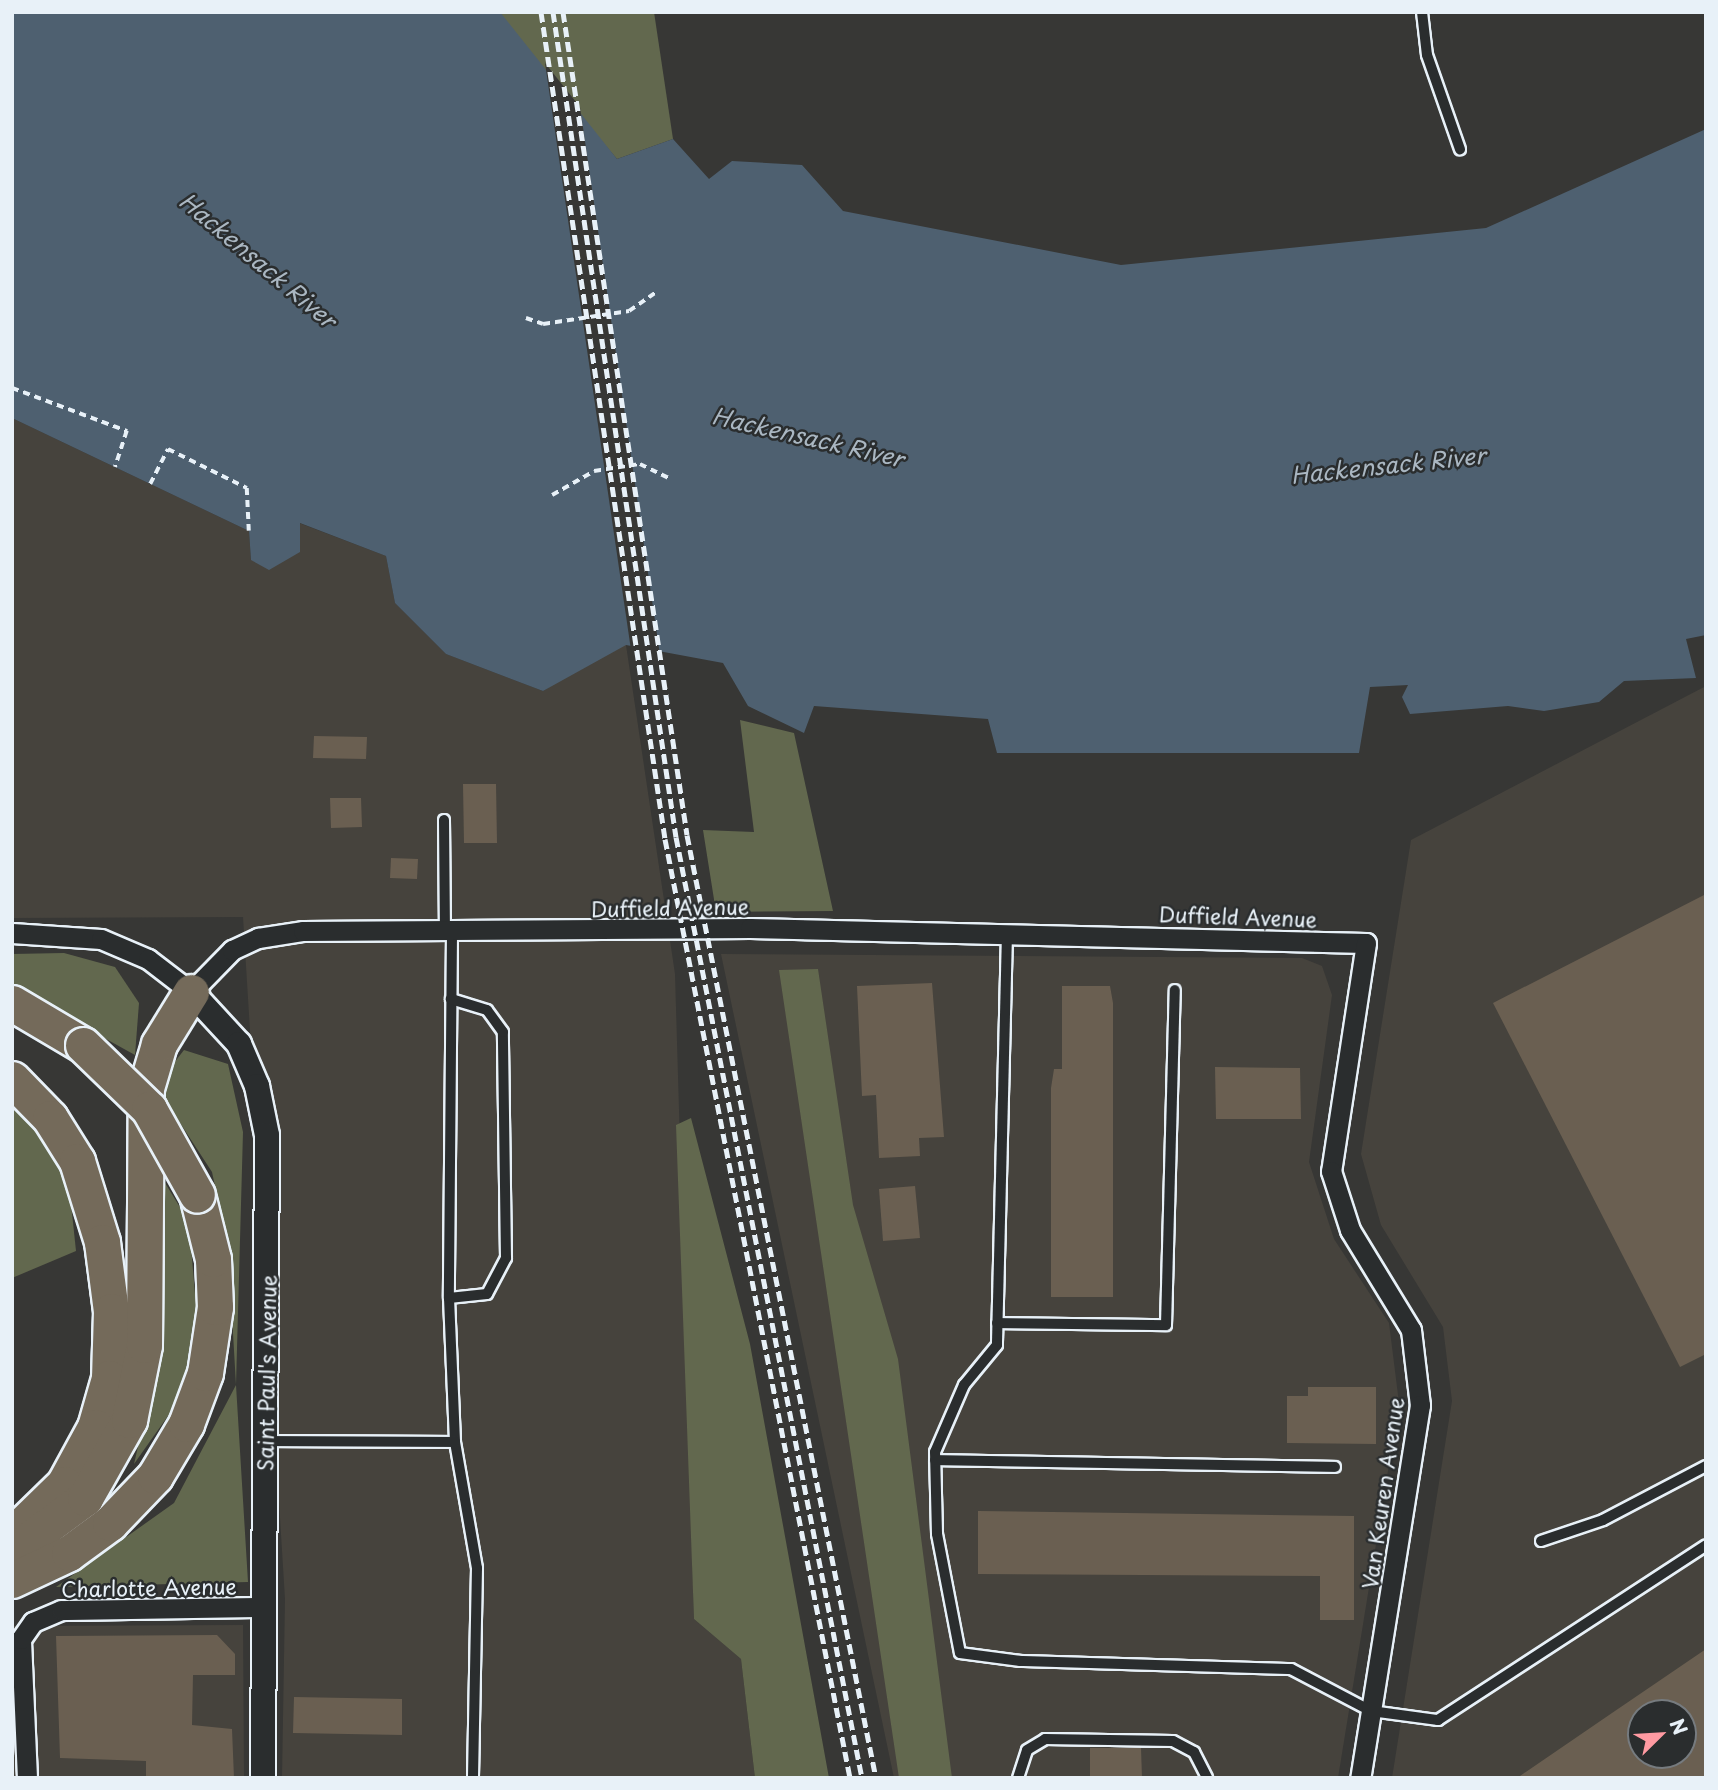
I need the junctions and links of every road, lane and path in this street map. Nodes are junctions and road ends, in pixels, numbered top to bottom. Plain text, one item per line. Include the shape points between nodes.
1 (1422, 12) edge
2 (1460, 149) dead end
3 (656, 292) dead end
4 (526, 318) dead end
5 (12, 388) edge
6 (115, 467) dead end
7 (671, 479) dead end
8 (150, 484) dead end
9 (552, 495) dead end
10 (249, 531) dead end
11 (444, 820) dead end
12 (1007, 932) junction
13 (12, 933) edge
14 (448, 933) junction
15 (1366, 943) joint
16 (1175, 990) dead end
17 (191, 992) junction
18 (451, 999) junction
19 (12, 1003) edge
20 (12, 1079) edge
21 (449, 1298) junction
22 (997, 1323) junction
23 (266, 1441) junction
24 (456, 1442) junction
25 (936, 1460) junction
26 (1706, 1466) edge
27 (1335, 1467) dead end
28 (12, 1532) edge
29 (1541, 1541) dead end
30 (1706, 1545) edge
31 (12, 1552) edge
32 (12, 1580) edge
33 (262, 1607) junction
34 (1371, 1711) junction
35 (27, 1778) edge
36 (263, 1778) edge
37 (473, 1778) edge
38 (1018, 1778) edge
39 (1207, 1778) edge
40 (1360, 1778) edge

1 - 2 lane via 1427,55
3 - 4 path via 629,311 543,324
5 - 6 path via 127,431
7 - 9 path via 640,464 594,471
8 - 10 path via 168,449 247,488
11 - 14 lane
12 - 14 street, Duffield Avenue
12 - 15 street, Duffield Avenue
12 - 22 lane
13 - 17 street via 101,939 148,959
14 - 17 street, Duffield Avenue via 271,935 220,958
14 - 18 lane
15 - 34 street, Van Keuren Avenue via 1331,1171 1350,1230 1411,1330 1420,1405
16 - 22 lane via 1166,1325
17 - 23 street, Saint Paul's Avenue via 239,1044 265,1117
17 - 31 highway via 159,1044 146,1088 144,1345 129,1420 85,1498
18 - 21 lane
18 - 21 lane via 487,1010 503,1032 506,1258 487,1294
19 - 32 highway, bridge via 83,1045 149,1109 197,1195 213,1259 215,1307 205,1373 183,1431 155,1476 110,1523 69,1553
20 - 28 highway via 60,1131 83,1177 105,1259 111,1328 106,1394 89,1442 64,1484
21 - 24 lane
22 - 25 lane via 997,1345 964,1385
23 - 24 lane
23 - 33 street, Saint Paul's Avenue
24 - 37 lane via 477,1567
25 - 27 lane
25 - 34 lane via 937,1534 960,1653 1020,1661 1291,1669
26 - 29 lane via 1603,1520
30 - 34 lane via 1438,1720
33 - 35 street, Charlotte Avenue via 61,1609 38,1618 22,1639
33 - 36 street, Saint Paul's Avenue
34 - 40 street, Van Keuren Avenue
38 - 39 lane via 1027,1750 1045,1739 1173,1741 1194,1752

